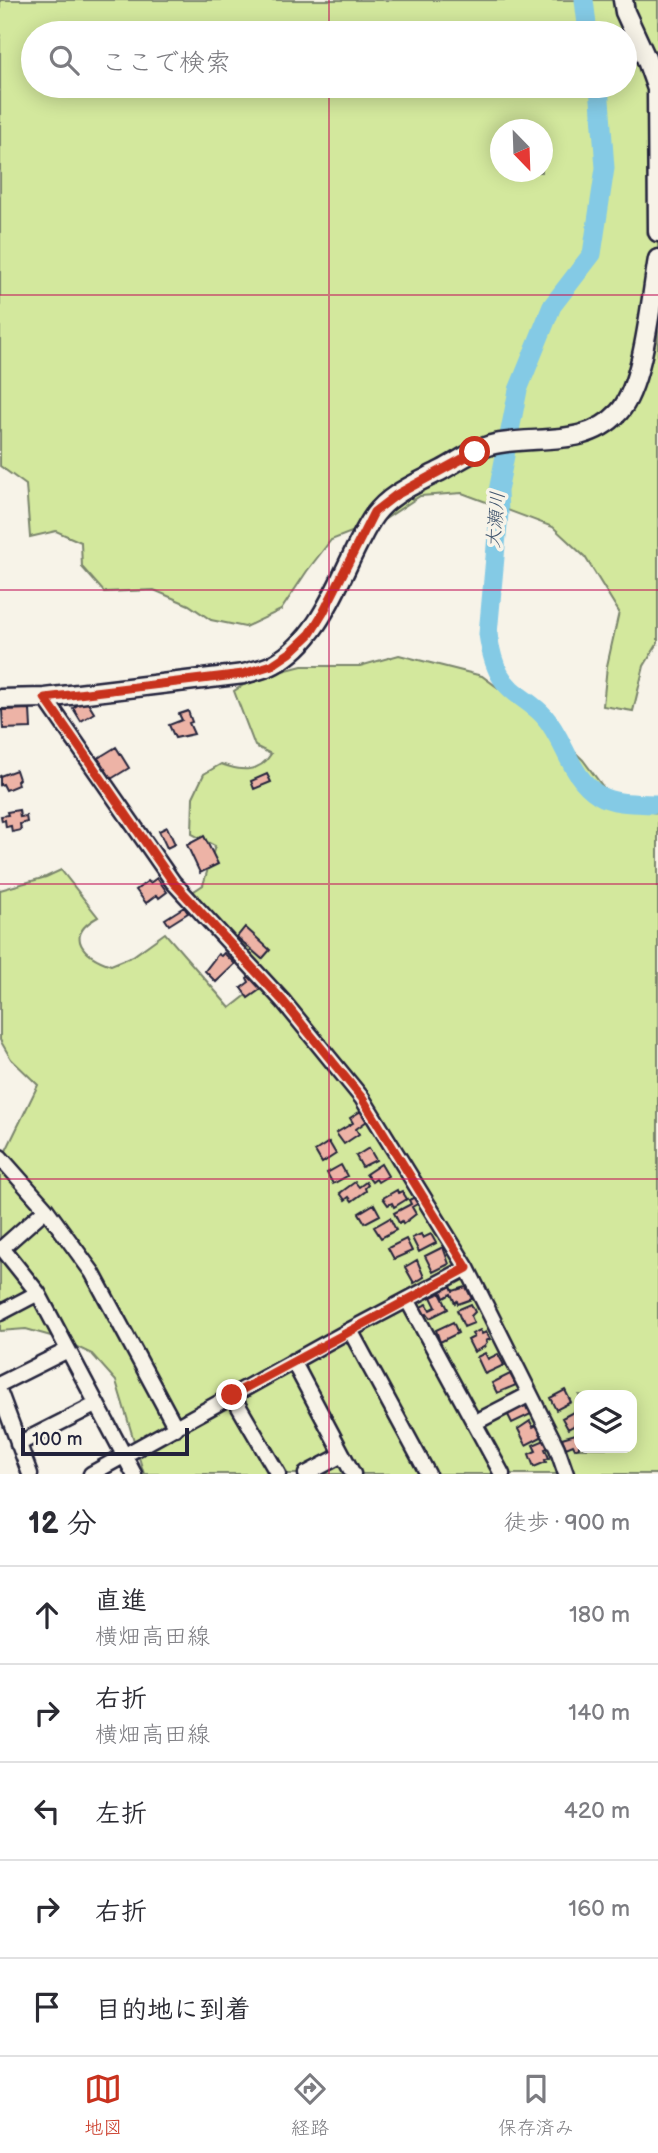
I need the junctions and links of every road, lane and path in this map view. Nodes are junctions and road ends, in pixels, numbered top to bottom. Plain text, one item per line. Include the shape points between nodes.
1 (622, 0) edge
2 (629, 21) edge
3 (637, 38) edge
4 (658, 232) edge
5 (658, 259) edge
6 (45, 698) junction
7 (0, 699) edge
8 (0, 1157) edge
9 (46, 1209) junction
10 (1, 1247) edge
11 (467, 1268) junction
12 (38, 1293) junction
13 (408, 1301) junction
14 (0, 1313) edge
15 (350, 1330) junction
16 (68, 1350) junction
17 (293, 1361) junction
18 (0, 1384) edge
19 (0, 1393) edge
20 (530, 1394) junction
21 (232, 1395) junction
22 (97, 1404) junction
23 (474, 1423) junction
24 (176, 1429) junction
25 (18, 1444) junction
26 (342, 1455) junction
27 (125, 1456) junction
28 (30, 1474) edge
29 (91, 1474) edge
30 (134, 1474) edge
31 (278, 1474) edge
32 (306, 1474) edge
33 (353, 1474) edge
34 (428, 1474) edge
35 (502, 1474) edge
36 (566, 1474) edge

1 - 2 main road
3 - 4 main road via 657,89
5 - 6 main road via 633,391 621,410 605,426 587,434 494,444 396,495 374,512 323,613 290,653 272,665 243,674
6 - 7 main road
6 - 11 street via 173,882 283,1001 362,1098
8 - 9 street
9 - 10 street
9 - 24 street via 92,1272
10 - 12 street
11 - 13 street
11 - 20 street
12 - 14 street
12 - 16 street
13 - 15 street
13 - 23 street
15 - 17 street
15 - 34 street
16 - 18 street
16 - 22 street
17 - 21 street
17 - 26 street
19 - 25 street
20 - 23 street
20 - 36 street
21 - 24 street
21 - 31 street
22 - 25 street
22 - 27 street
23 - 35 street
24 - 27 street
25 - 28 street
26 - 32 street
26 - 33 street
27 - 29 street
27 - 30 street

